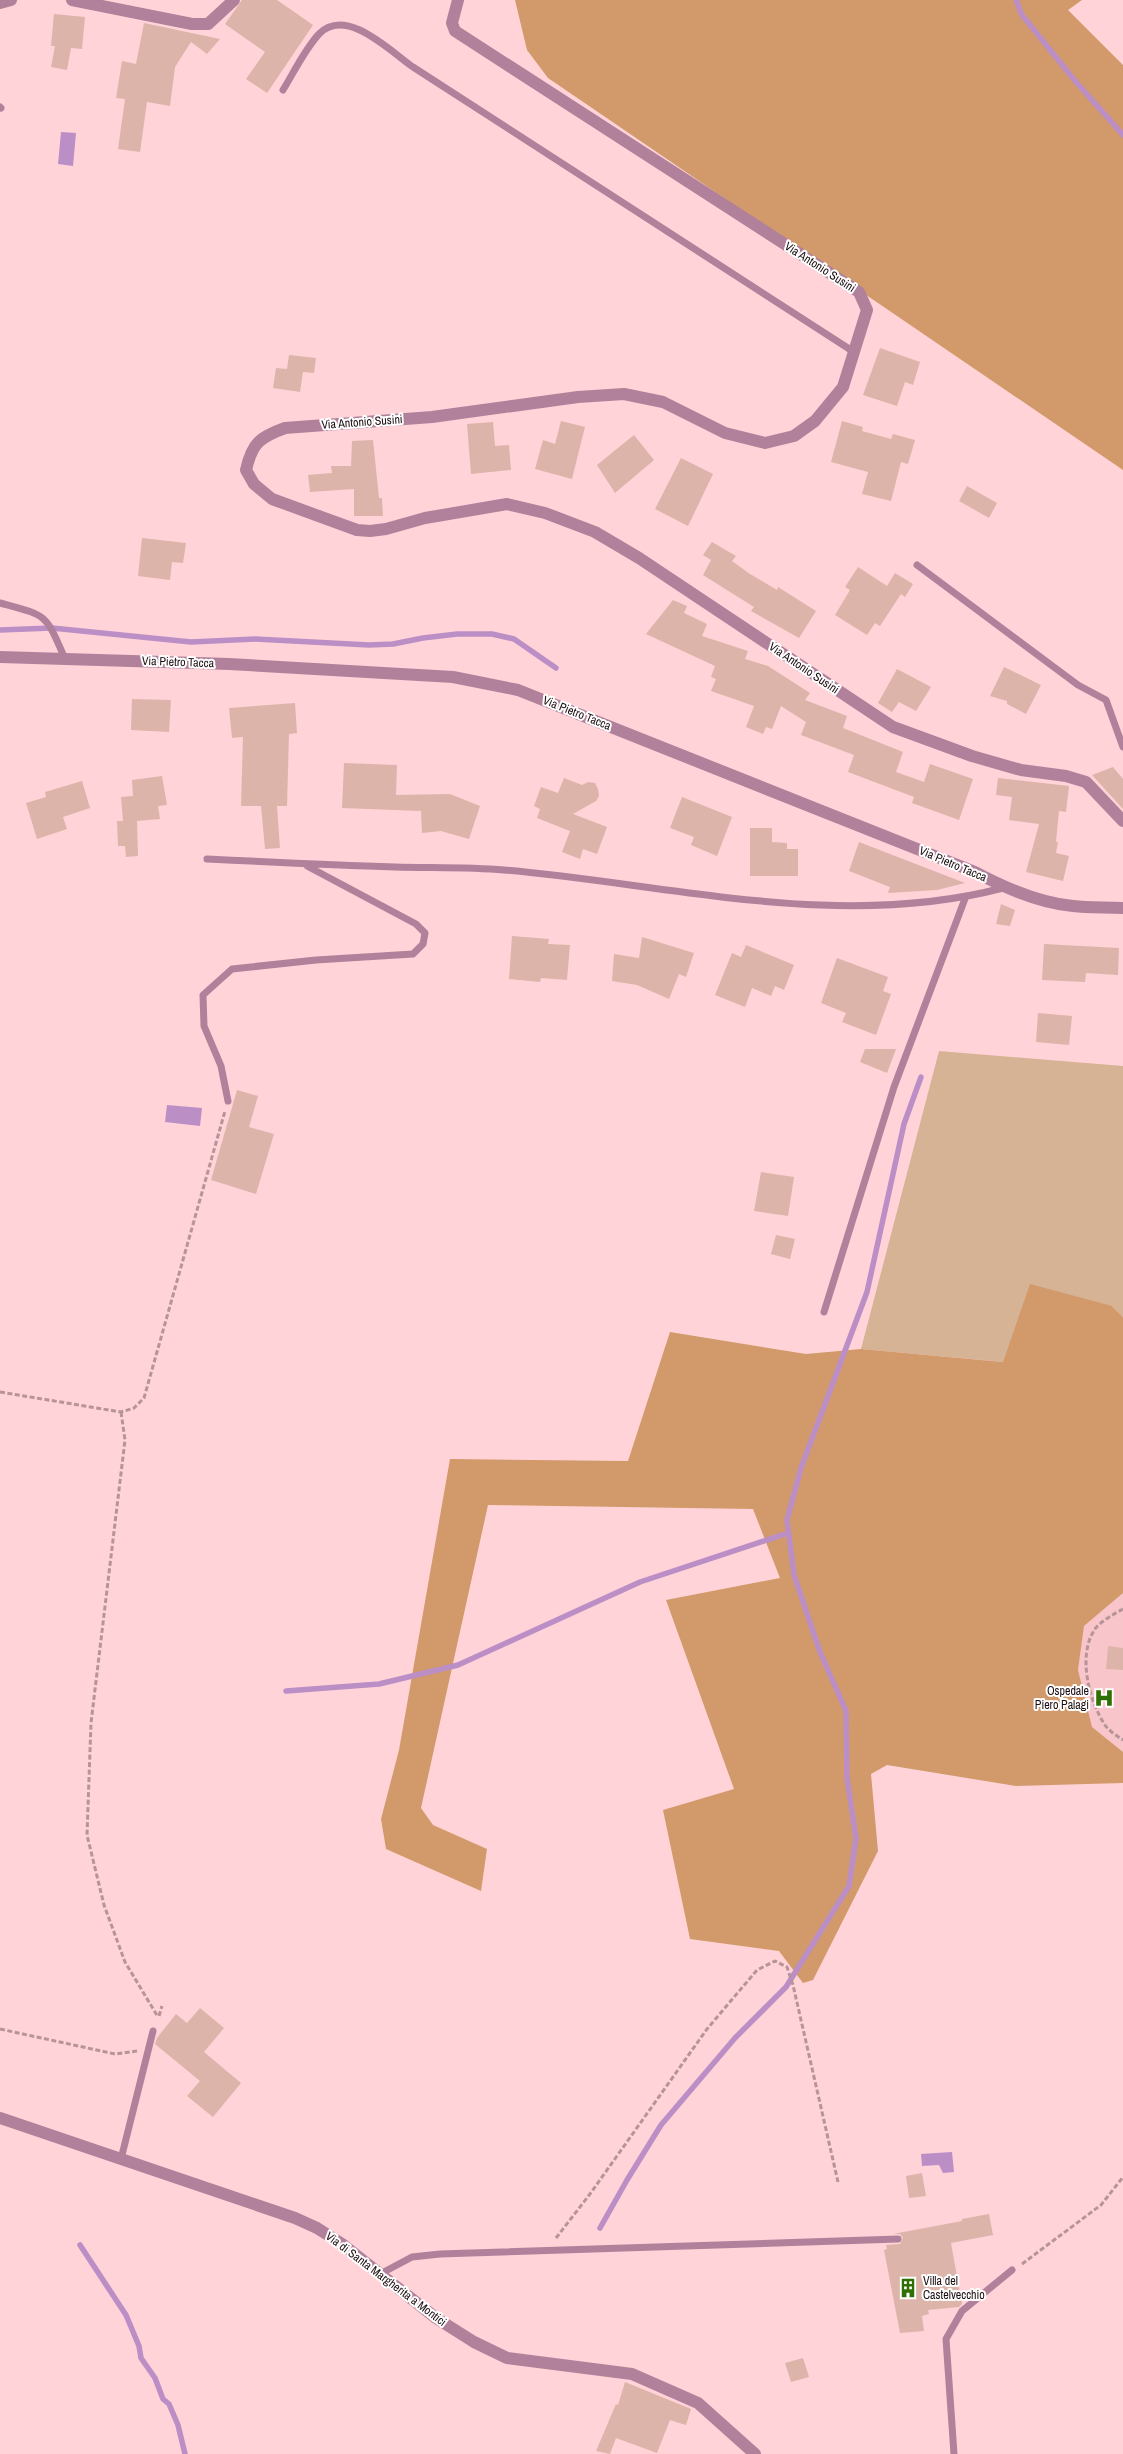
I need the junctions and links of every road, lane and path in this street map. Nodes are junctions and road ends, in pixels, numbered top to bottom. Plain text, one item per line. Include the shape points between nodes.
1 (11, 0) edge
2 (72, 0) edge
3 (234, 0) edge
4 (458, 0) edge
5 (0, 3) edge
6 (283, 90) dead end
7 (854, 352) junction
8 (917, 566) dead end
9 (0, 603) edge
10 (0, 657) edge
11 (65, 659) junction
12 (1123, 746) edge
13 (1123, 821) edge
14 (206, 859) dead end
15 (305, 864) junction
16 (1004, 887) junction
17 (966, 896) junction
18 (1123, 908) edge
19 (228, 1101) joint
20 (824, 1312) dead end
21 (0, 1392) edge
22 (121, 1412) junction
23 (1123, 1609) edge
24 (1123, 1740) edge
25 (162, 2006) dead end
26 (158, 2017) junction
27 (0, 2029) edge
28 (153, 2030) junction
29 (0, 2118) edge
30 (121, 2159) junction
31 (1123, 2177) edge
32 (838, 2182) dead end
33 (898, 2239) dead end
34 (547, 2250) junction
35 (1012, 2270) joint
36 (379, 2274) junction
37 (756, 2454) edge
38 (954, 2454) edge

1 - 5 street
2 - 3 street via 208,24
4 - 7 street, Via Antonio Susini via 452,23 455,31 859,292 868,310
6 - 7 lane via 319,34 331,25 345,24 359,29
7 - 13 street, Via Antonio Susini via 843,387 814,422 794,436 765,442 725,432 663,402 624,394 432,417 285,428 263,436 250,453 246,470 254,484 272,499 357,530 386,529 425,518 507,504 545,513 595,532 694,593 893,727 1020,770 1086,782
8 - 12 lane via 1078,685 1106,700
9 - 11 lane via 37,613 49,623
10 - 11 street, Via Pietro Tacca
11 - 16 street, Via Pietro Tacca via 229,664 453,677 518,690 976,872
14 - 15 lane
15 - 17 lane via 503,870 767,902 888,904
15 - 19 lane via 416,924 425,933 423,944 413,954 232,969 203,995 204,1026 221,1066
16 - 17 lane
16 - 18 street, Via Pietro Tacca via 1073,906
17 - 20 lane via 894,1086
19 - 22 path via 144,1398 134,1408
21 - 22 path
22 - 26 path via 124,1440 91,1723 87,1835 104,1905 125,1962
23 - 24 path via 1096,1628 1089,1642 1086,1665 1097,1711 1106,1727
25 - 26 path
26 - 28 path
27 - 28 path via 115,2054 137,2051
28 - 30 lane
29 - 30 street, Via di Santa Margherita a Montici
30 - 36 street, Via di Santa Margherita a Montici via 295,2218 342,2244
31 - 35 path via 1101,2205
32 - 34 path via 794,1985 787,1967 775,1961 756,1970 707,2029
33 - 34 lane
34 - 36 lane via 412,2257
35 - 38 lane via 962,2311 946,2339
36 - 37 street, Via di Santa Margherita a Montici via 436,2318 506,2358 632,2374 672,2390 698,2403

